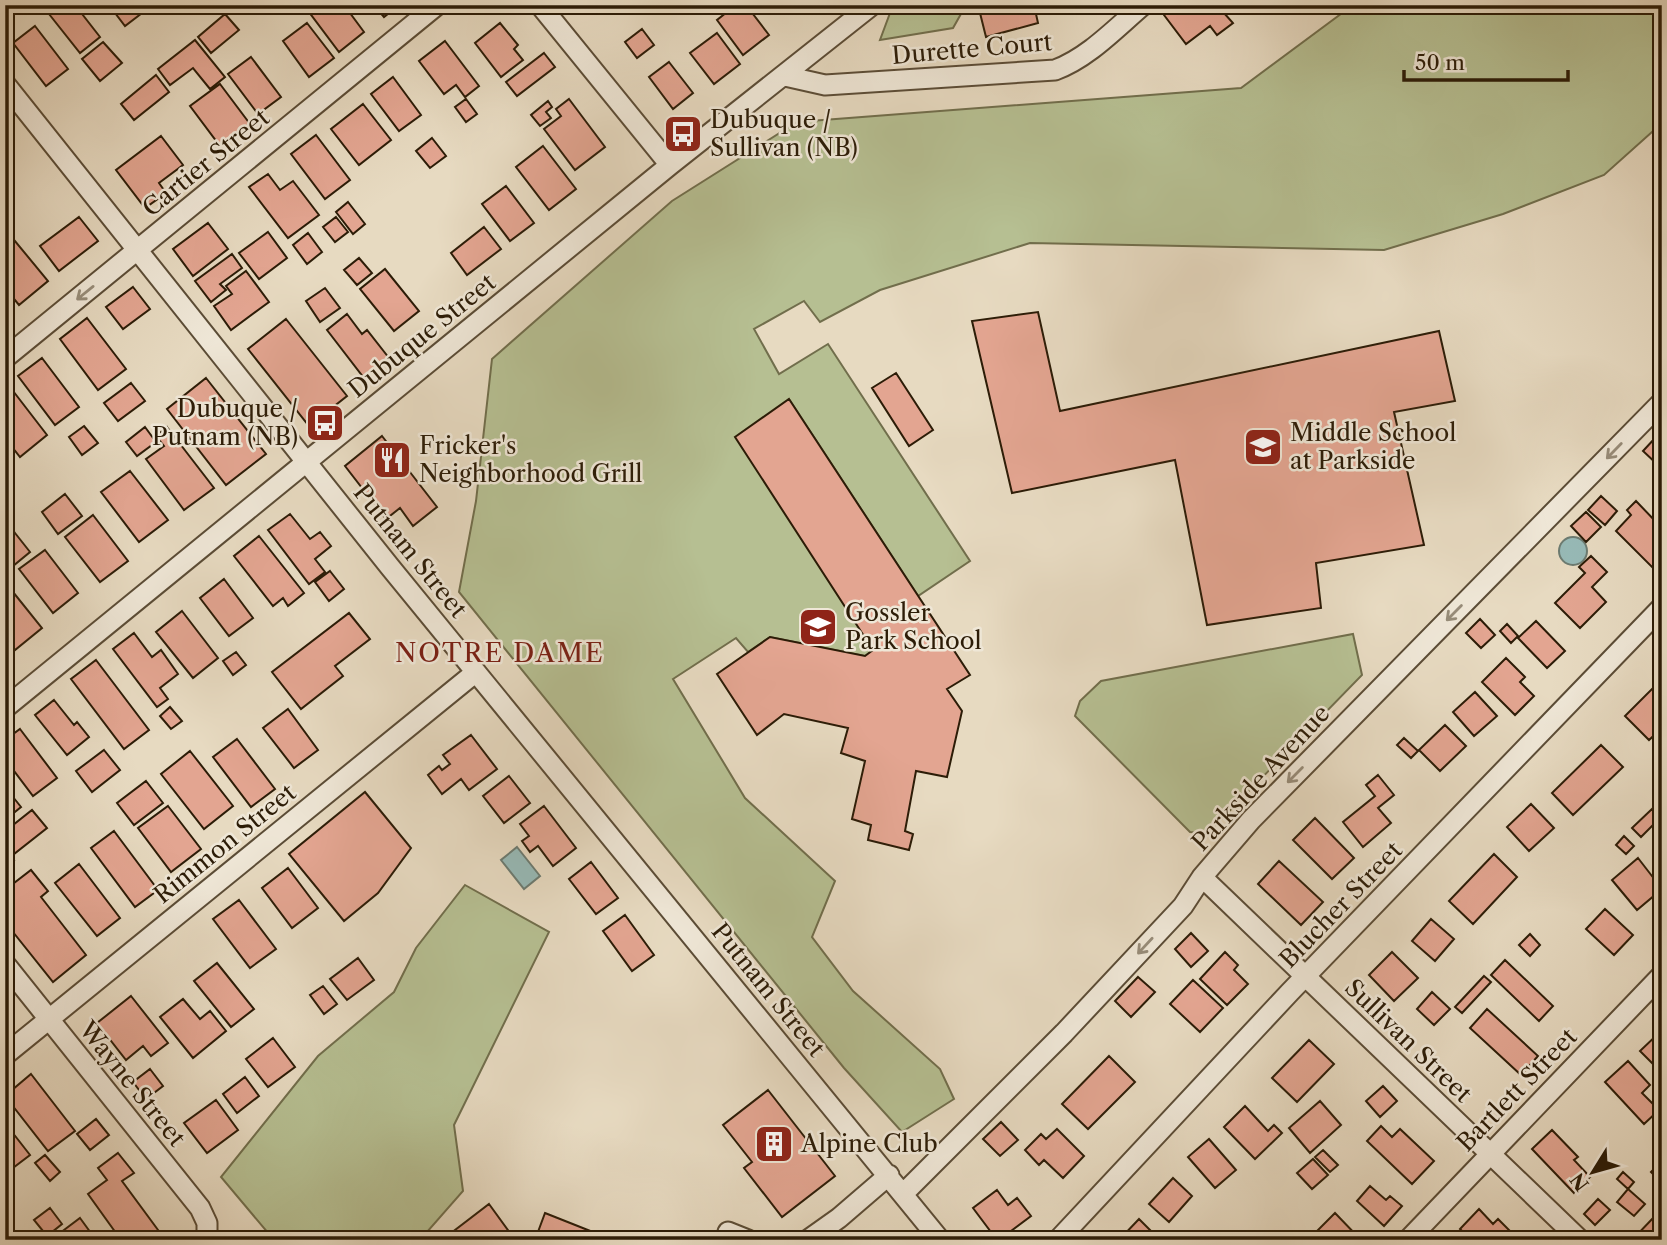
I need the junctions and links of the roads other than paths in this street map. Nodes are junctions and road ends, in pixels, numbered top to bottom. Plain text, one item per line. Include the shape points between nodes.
1 (437, 5) edge
2 (540, 5) edge
3 (872, 5) edge
4 (1143, 5) edge
5 (785, 76) junction
6 (5, 84) edge
7 (670, 165) junction
8 (138, 250) junction
9 (5, 358) edge
10 (1662, 402) edge
11 (307, 462) junction
12 (1662, 607) edge
13 (476, 672) junction
14 (5, 708) edge
15 (1202, 877) junction
16 (5, 964) edge
17 (1662, 975) edge
18 (1305, 977) junction
19 (49, 1019) junction
20 (5, 1055) edge
21 (1489, 1154) junction
22 (889, 1175) junction
23 (903, 1194) junction
24 (728, 1232) dead end
25 (207, 1240) edge
26 (748, 1240) edge
27 (808, 1240) edge
28 (940, 1240) edge
29 (1058, 1240) edge
30 (1408, 1240) edge
31 (1580, 1240) edge

1 - 8 street, Cartier Street
2 - 7 street
3 - 5 street, Dubuque Street
4 - 5 street, Durette Court via 1070,65 1055,70 825,85
5 - 7 street, Dubuque Street
6 - 8 street, Putnam Street
7 - 11 street, Dubuque Street
8 -> 9 street, Cartier Street
8 - 11 street, Putnam Street
10 -> 15 street, Parkside Avenue via 1251,820
11 - 13 street, Putnam Street
11 - 14 street, Dubuque Street
12 - 18 street, Blucher Street
13 - 19 street, Rimmon Street
13 - 22 street, Putnam Street
15 - 18 street, Sullivan Street
15 -> 23 street, Parkside Avenue via 1183,906 1064,1033
16 - 19 street, Wayne Street
17 - 21 street, Bartlett Street
18 - 21 street, Sullivan Street
18 - 29 street, Blucher Street
19 - 20 street, Rimmon Street
19 - 25 street, Wayne Street via 200,1208 207,1223
21 - 30 street, Bartlett Street
21 - 31 street, Sullivan Street
22 - 23 street, Putnam Street
22 - 27 street
23 - 28 street, Putnam Street
24 - 26 street

